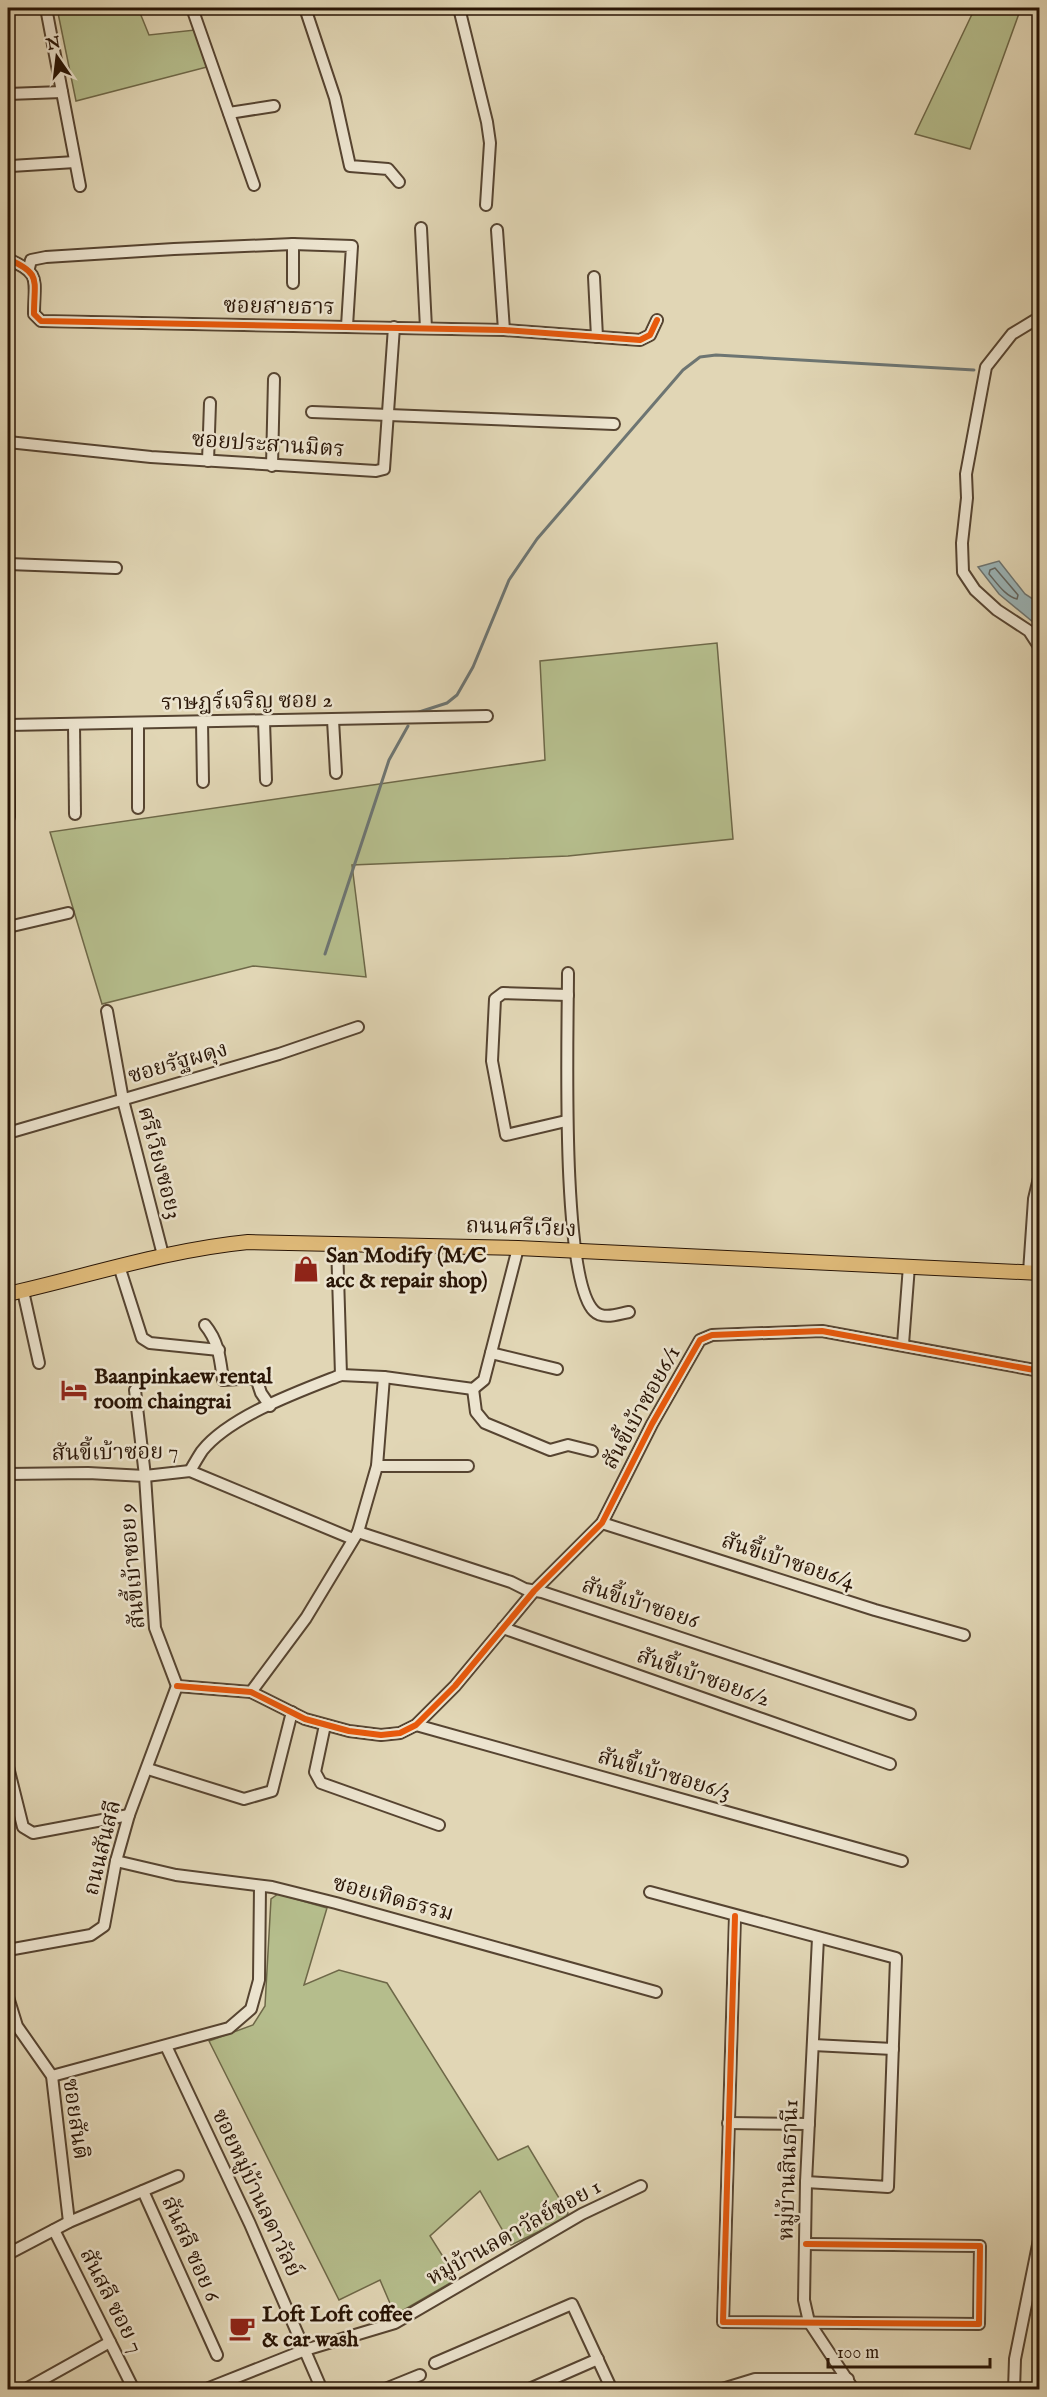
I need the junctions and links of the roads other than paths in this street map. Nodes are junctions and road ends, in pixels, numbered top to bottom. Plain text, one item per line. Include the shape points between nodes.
1 (46, 8) edge
2 (192, 8) edge
3 (305, 8) edge
4 (459, 8) edge
5 (62, 92) junction
6 (8, 94) edge
7 (274, 106) dead end
8 (229, 113) junction
9 (75, 162) junction
10 (10, 166) dead end
11 (399, 182) dead end
12 (254, 185) dead end
13 (80, 186) dead end
14 (486, 205) dead end
15 (422, 228) dead end
16 (497, 230) dead end
17 (293, 244) junction
18 (8, 259) edge
19 (28, 268) junction
20 (594, 277) dead end
21 (293, 283) dead end
22 (1040, 317) edge
23 (657, 320) dead end
24 (347, 326) junction
25 (394, 327) junction
26 (426, 328) junction
27 (504, 330) junction
28 (597, 337) junction
29 (274, 379) dead end
30 (210, 403) dead end
31 (312, 412) dead end
32 (388, 415) junction
33 (614, 424) dead end
34 (8, 442) edge
35 (208, 460) junction
36 (272, 466) junction
37 (8, 564) edge
38 (116, 568) dead end
39 (1040, 648) edge
40 (488, 716) dead end
41 (333, 720) junction
42 (264, 721) junction
43 (202, 722) junction
44 (138, 723) junction
45 (74, 724) junction
46 (8, 726) edge
47 (336, 773) dead end
48 (266, 780) dead end
49 (203, 782) dead end
50 (138, 808) dead end
51 (75, 814) dead end
52 (9, 818) dead end
53 (68, 913) dead end
54 (8, 927) edge
55 (568, 973) dead end
56 (568, 994) junction
57 (107, 1011) dead end
58 (358, 1028) dead end
59 (123, 1100) junction
60 (566, 1121) junction
61 (8, 1133) edge
62 (1040, 1174) edge
63 (337, 1243) junction
64 (518, 1248) junction
65 (575, 1250) junction
66 (163, 1255) junction
67 (119, 1266) junction
68 (909, 1266) junction
69 (1034, 1272) edge
70 (23, 1291) junction
71 (8, 1294) edge
72 (629, 1312) dead end
73 (206, 1325) dead end
74 (903, 1344) junction
75 (219, 1350) junction
76 (491, 1353) junction
77 (39, 1363) dead end
78 (558, 1369) dead end
79 (1040, 1371) edge
80 (341, 1375) junction
81 (384, 1377) junction
82 (473, 1389) junction
83 (135, 1390) dead end
84 (270, 1406) junction
85 (592, 1451) dead end
86 (377, 1466) junction
87 (468, 1466) dead end
88 (189, 1470) junction
89 (8, 1474) edge
90 (145, 1476) junction
91 (602, 1523) junction
92 (356, 1535) junction
93 (534, 1591) junction
94 (503, 1628) junction
95 (964, 1635) dead end
96 (177, 1686) junction
97 (251, 1692) junction
98 (292, 1712) junction
99 (910, 1714) dead end
100 (325, 1725) junction
101 (416, 1725) junction
102 (891, 1764) dead end
103 (8, 1767) edge
104 (148, 1769) junction
105 (129, 1815) junction
106 (439, 1825) dead end
107 (116, 1861) junction
108 (902, 1862) dead end
109 (260, 1886) junction
110 (650, 1892) dead end
111 (735, 1916) junction
112 (818, 1938) junction
113 (8, 1950) edge
114 (656, 1992) dead end
115 (8, 1997) edge
116 (813, 2045) junction
117 (166, 2046) junction
118 (893, 2049) junction
119 (52, 2076) junction
120 (728, 2123) junction
121 (809, 2124) junction
122 (178, 2176) dead end
123 (806, 2182) junction
124 (641, 2186) dead end
125 (143, 2191) junction
126 (69, 2222) junction
127 (54, 2230) junction
128 (1040, 2235) edge
129 (806, 2244) junction
130 (8, 2254) edge
131 (809, 2322) junction
132 (110, 2342) junction
133 (305, 2350) junction
134 (216, 2355) dead end
135 (598, 2359) junction
136 (435, 2362) dead end
137 (420, 2375) dead end
138 (799, 2379) junction
139 (851, 2384) edge
140 (209, 2388) dead end
141 (24, 2390) edge
142 (134, 2390) edge
143 (322, 2390) edge
144 (382, 2390) edge
145 (527, 2390) edge
146 (612, 2390) edge
147 (719, 2390) edge
148 (804, 2390) edge
149 (1014, 2390) edge

1 - 5 street
2 - 8 street
3 - 11 street via 334,98 350,166 388,169
4 - 14 street via 490,143
5 - 6 street
5 - 9 street
7 - 8 street
8 - 12 street
9 - 10 street
9 - 13 street
15 - 26 street
16 - 27 street
17 - 19 street via 46,257 31,260
17 - 21 street
17 - 24 street via 352,246
18 - 19 street
19 - 24 street, ซอยสายธาร via 34,276 34,314 40,321
20 - 28 street
22 - 39 street via 1012,334 986,367 966,474 962,543 963,572 975,590 1029,631
23 - 28 street, ซอยสายธาร via 650,335 640,340
24 - 25 street, ซอยสายธาร
25 - 26 street, ซอยสายธาร
25 - 32 street, ซอยประสานมิตร
26 - 27 street, ซอยสายธาร
27 - 28 street, ซอยสายธาร
29 - 36 street
30 - 35 street
31 - 32 street
32 - 33 street
32 - 36 street, ซอยประสานมิตร via 384,469
34 - 35 street, ซอยประสานมิตร
35 - 36 street, ซอยประสานมิตร
37 - 38 street
40 - 41 street, ราษฎร์เจริญ ซอย 2
41 - 42 street, ราษฎร์เจริญ ซอย 2
41 - 47 street
42 - 43 street, ราษฎร์เจริญ ซอย 2
42 - 48 street
43 - 44 street, ราษฎร์เจริญ ซอย 2
43 - 49 street
44 - 45 street, ราษฎร์เจริญ ซอย 2
44 - 50 street
45 - 46 street, ราษฎร์เจริญ ซอย 2
45 - 51 street
46 - 52 street
53 - 54 street
55 - 56 street
56 - 60 street
56 - 60 street via 503,993 495,999 492,1061 506,1135
57 - 59 street, ศรีเวียงซอย3
58 - 59 street, ซอยรัฐผดุง
59 - 61 street, ซอยรัฐผดุง
59 - 66 street, ศรีเวียงซอย3
60 - 65 street
62 - 69 street via 1034,1199
63 - 64 main road, ถนนศรีเวียง
63 - 66 main road, ถนนศรีเวียง via 248,1242
63 - 80 street
64 - 65 main road, ถนนศรีเวียง
64 - 76 street
65 - 68 main road, ถนนศรีเวียง
65 - 72 street via 584,1291 594,1311 604,1316
66 - 67 main road, ถนนศรีเวียง
67 - 70 main road, ถนนศรีเวียง
67 - 75 street via 142,1338 150,1343
68 - 69 main road, ถนนศรีเวียง
68 - 74 street
70 - 71 main road, ถนนศรีเวียง
70 - 77 street
73 - 75 street
74 - 79 street, สันขี้เบ้าซอย6/1
74 - 91 street, สันขี้เบ้าซอย6/1 via 822,1331 712,1335 700,1340
75 - 84 street via 223,1380 256,1378
76 - 78 street
76 - 82 street via 484,1380
80 - 81 street
80 - 84 street
81 - 82 street
81 - 86 street
82 - 85 street via 476,1412 485,1423 550,1450 568,1445
83 - 90 street, สันขี้เบ้าซอย 9
84 - 88 street via 238,1421 204,1449
86 - 87 street
86 - 92 street
88 - 90 street, สันขี้เบ้าซอย 7
88 - 92 street, สันขี้เบ้าซอย 7
89 - 90 street, สันขี้เบ้าซอย 7
90 - 96 street, สันขี้เบ้าซอย 9 via 155,1628
91 - 93 street, สันขี้เบ้าซอย6/1
91 - 95 street, สันขี้เบ้าซอย6/4
92 - 93 street, สันขี้เบ้าซอย6
92 - 97 street via 306,1618
93 - 94 street, สันขี้เบ้าซอย6/1
93 - 99 street, สันขี้เบ้าซอย6
94 - 101 street, สันขี้เบ้าซอย6/1
94 - 102 street, สันขี้เบ้าซอย6/2
96 - 97 street
96 - 104 street, ถนนสันสลี
97 - 98 street
98 - 100 street
98 - 104 street via 272,1791 244,1799
100 - 101 street via 381,1735 400,1733
100 - 106 street via 315,1772 321,1783
101 - 108 street, สันขี้เบ้าซอย6/3
103 - 105 street via 23,1827 33,1833
104 - 105 street, ถนนสันสลี
105 - 107 street, ถนนสันสลี
107 - 109 street, ซอยเทิดธรรม via 176,1875
107 - 113 street, ถนนสันสลี via 104,1926 91,1935
109 - 114 street, ซอยเทิดธรรม via 336,1903
109 - 117 street via 259,1980 251,2008 229,2028
110 - 111 street
111 - 112 street
111 - 120 street
112 - 116 street, หมู่บ้านสินธานี1
112 - 118 street via 896,1958
115 - 119 street, ซอยสันติ via 17,2026
116 - 118 street
116 - 121 street, หมู่บ้านสินธานี1
117 - 119 street
117 - 133 street, ซอยหมู่บ้านลดาวัลย์
118 - 123 street via 888,2187
119 - 126 street, ซอยสันติ
120 - 121 street
120 - 131 street via 723,2322
121 - 123 street, หมู่บ้านสินธานี1
122 - 125 street
123 - 129 street, หมู่บ้านสินธานี1
124 - 133 street, หมู่บ้านลดาวัลย์ซอย 1 via 582,2214 395,2323
125 - 126 street
125 - 134 street, สันสลี ซอย 6
126 - 127 street
127 - 130 street
127 - 132 street, สันสลี ซอย 7
128 - 149 street via 1015,2359
129 - 131 street, หมู่บ้านสินธานี1 via 804,2300
129 - 131 street via 980,2246 979,2324
131 - 139 street, หมู่บ้านสินธานี1
132 - 141 street
132 - 142 street, สันสลี ซอย 7
133 - 140 street, หมู่บ้านลดาวัลย์ซอย 1
133 - 143 street, ซอยหมู่บ้านลดาวัลย์
135 - 136 street via 572,2304
135 - 145 street
135 - 146 street
137 - 144 street
138 - 139 street
138 - 147 street via 755,2379
138 - 148 street

